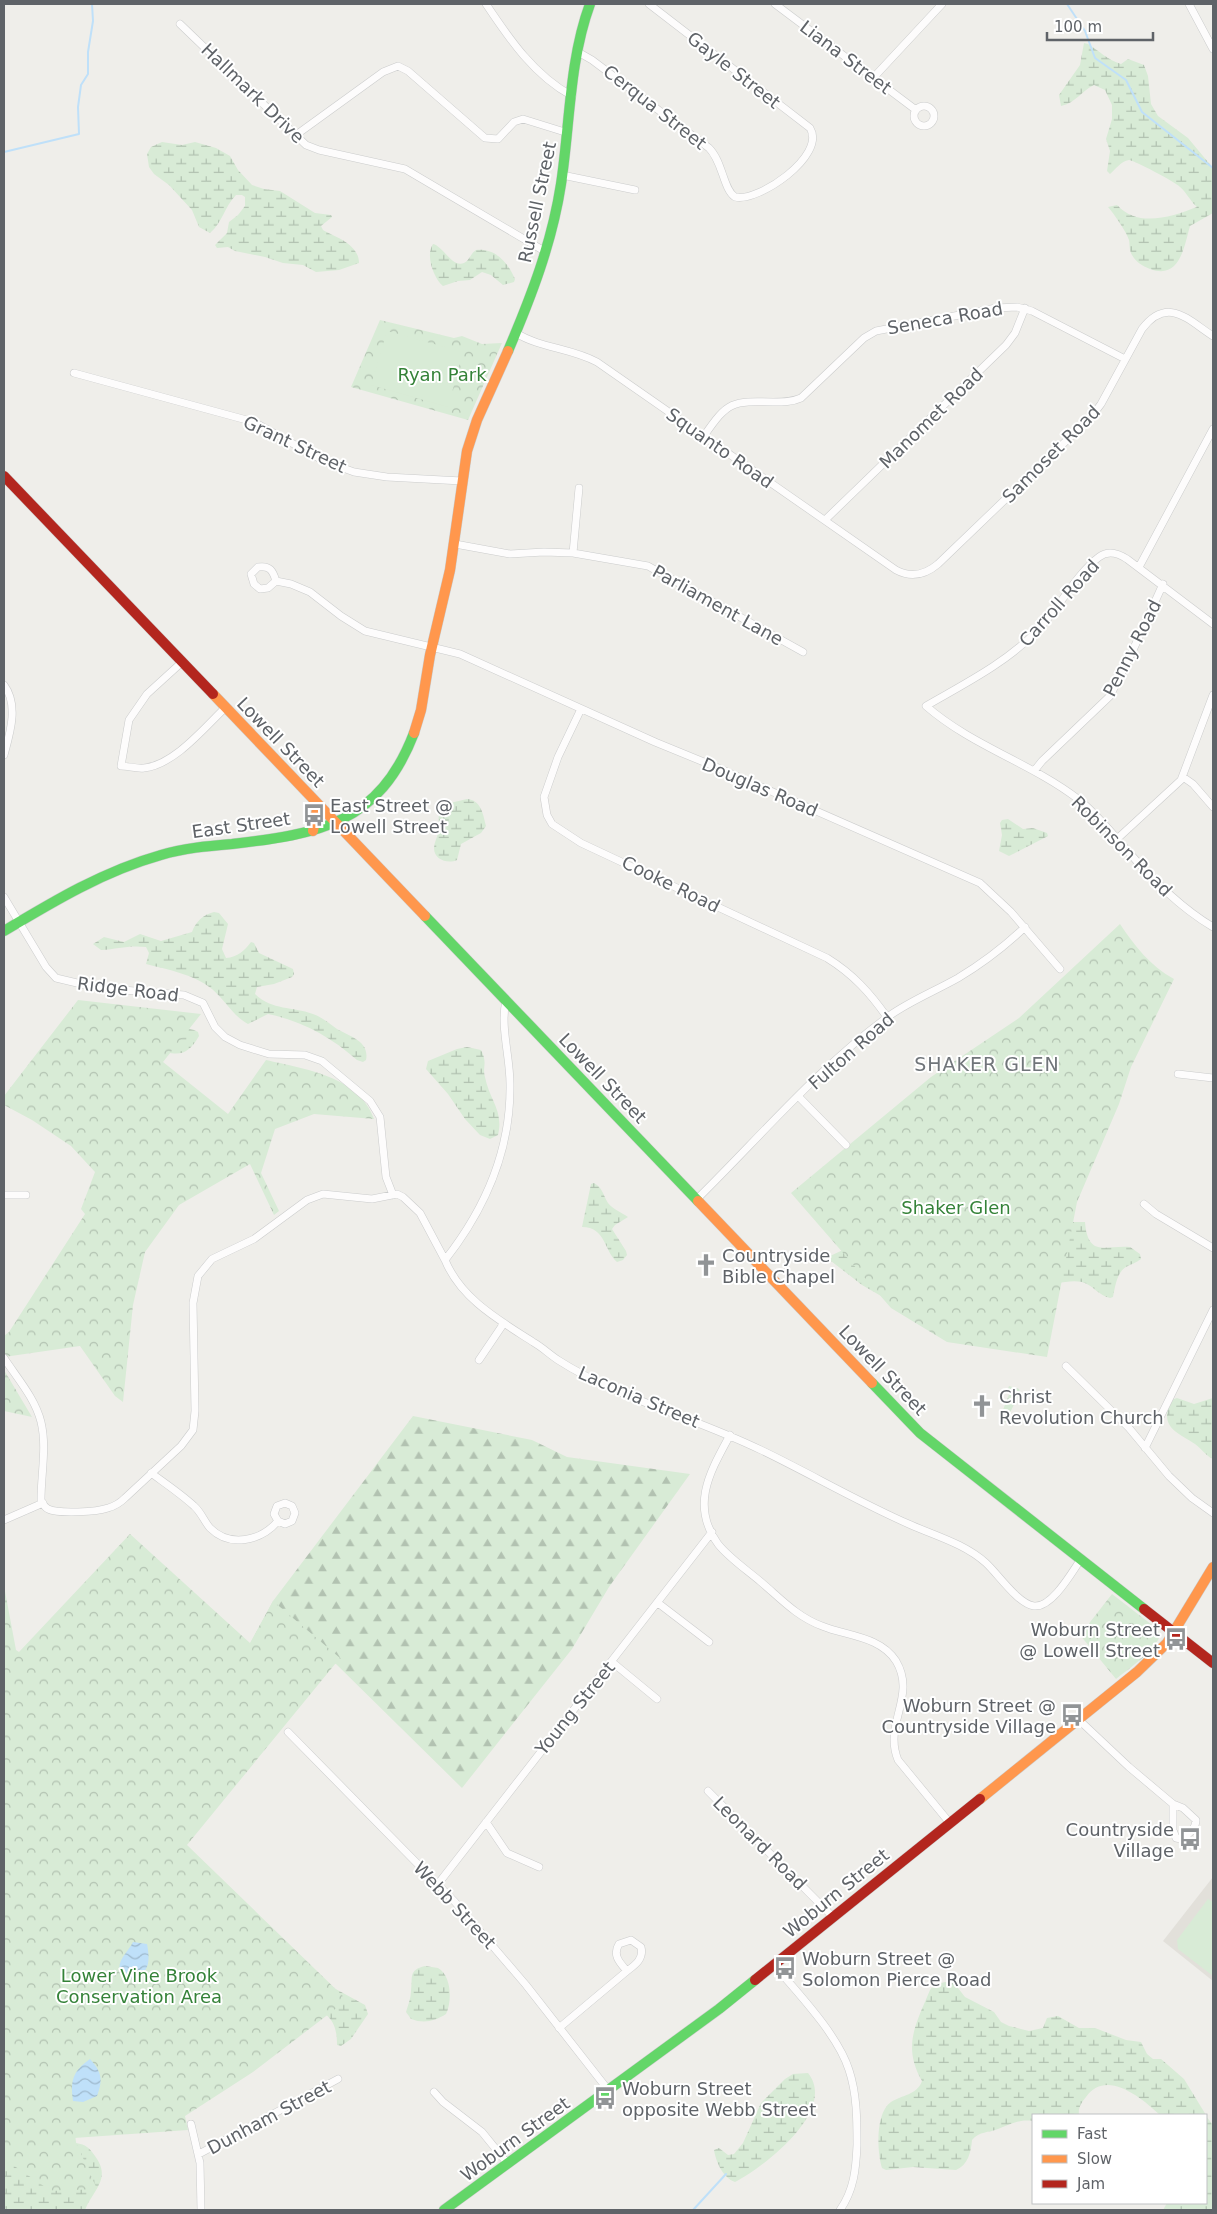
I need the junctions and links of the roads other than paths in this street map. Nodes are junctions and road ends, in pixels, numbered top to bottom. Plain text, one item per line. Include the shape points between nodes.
1 (486, 4) edge
2 (590, 4) edge
3 (649, 4) edge
4 (775, 4) edge
5 (942, 4) edge
6 (1189, 4) edge
7 (180, 24) dead end
8 (1213, 49) edge
9 (578, 52) junction
10 (874, 78) junction
11 (572, 96) junction
12 (916, 110) dead end
13 (568, 133) junction
14 (296, 135) junction
15 (562, 174) junction
16 (634, 190) dead end
17 (735, 197) joint
18 (546, 252) junction
19 (1025, 308) junction
20 (516, 333) junction
21 (1213, 336) edge
22 (1125, 359) junction
23 (74, 373) dead end
24 (1213, 429) edge
25 (704, 436) junction
26 (4, 476) edge
27 (462, 481) junction
28 (579, 488) dead end
29 (825, 520) junction
30 (454, 544) junction
31 (573, 553) junction
32 (1139, 567) junction
33 (450, 574) joint
34 (918, 574) joint
35 (276, 581) dead end
36 (1163, 584) junction
37 (1213, 624) edge
38 (432, 646) junction
39 (803, 652) dead end
40 (181, 663) junction
41 (4, 685) edge
42 (1213, 695) edge
43 (926, 706) joint
44 (226, 708) junction
45 (581, 709) junction
46 (4, 755) edge
47 (1034, 771) junction
48 (1183, 777) junction
49 (318, 804) junction
50 (1213, 807) edge
51 (336, 823) junction
52 (313, 831) junction
53 (1117, 839) junction
54 (4, 897) edge
55 (19, 922) junction
56 (1213, 927) edge
57 (1025, 928) junction
58 (4, 931) edge
59 (1060, 969) dead end
60 (506, 1000) junction
61 (887, 1018) junction
62 (1178, 1074) dead end
63 (1213, 1078) edge
64 (799, 1097) junction
65 (846, 1145) dead end
66 (4, 1195) edge
67 (26, 1195) dead end
68 (393, 1195) junction
69 (696, 1200) junction
70 (1144, 1204) dead end
71 (1213, 1248) edge
72 (445, 1260) junction
73 (1213, 1310) edge
74 (504, 1323) junction
75 (4, 1358) edge
76 (479, 1360) dead end
77 (1066, 1366) dead end
78 (730, 1435) junction
79 (1145, 1448) junction
80 (152, 1473) junction
81 (43, 1503) junction
82 (1213, 1514) edge
83 (4, 1520) edge
84 (278, 1521) dead end
85 (712, 1532) junction
86 (1081, 1559) junction
87 (1213, 1567) edge
88 (658, 1603) junction
89 (1174, 1633) junction
90 (710, 1642) dead end
91 (612, 1662) junction
92 (1213, 1663) edge
93 (657, 1699) dead end
94 (1078, 1718) junction
95 (288, 1732) dead end
96 (708, 1791) dead end
97 (1173, 1804) junction
98 (486, 1822) junction
99 (949, 1822) junction
100 (538, 1867) dead end
101 (438, 1884) junction
102 (833, 1917) junction
103 (774, 1964) junction
104 (627, 1972) junction
105 (559, 2028) junction
106 (338, 2080) dead end
107 (609, 2091) junction
108 (434, 2092) dead end
109 (191, 2124) dead end
110 (199, 2154) junction
111 (508, 2164) junction
112 (202, 2210) edge
113 (444, 2210) edge
114 (840, 2210) edge

1 - 11 street via 525,59
2 - 9 main road, Russell Street
3 - 17 street, Gayle Street via 812,132 814,140 808,156 788,174 753,194
4 - 10 street, Liana Street
5 - 10 street
6 - 8 street
7 - 14 street, Hallmark Drive
9 - 11 main road, Russell Street
9 - 17 street, Cerqua Street via 709,148 720,163 729,192
10 - 12 street, Liana Street
11 - 13 main road, Russell Street
13 - 14 street via 523,118 514,122 498,139 485,138 408,71 398,66 376,77
13 - 15 main road, Russell Street
14 - 18 street, Hallmark Drive via 306,145 319,150 408,170
15 - 16 street
15 - 18 main road, Russell Street
18 - 20 main road, Russell Street
19 - 22 street, Seneca Road
19 - 25 street, Seneca Road via 999,307 876,332 864,338 801,398 734,404 722,412
19 - 29 street, Manomet Road via 1006,346
20 - 25 street, Squanto Road via 528,340 597,362
20 - 27 main road, Russell Street via 474,428
21 - 22 street, Samoset Road via 1182,315 1162,314 1144,326
22 - 34 street, Samoset Road via 1092,416 938,564
23 - 27 street, Grant Street via 254,422 324,460 354,472
24 - 32 street
25 - 29 street, Squanto Road
26 - 40 main road, Lowell Street
27 - 30 main road, Russell Street
28 - 31 street
29 - 34 street, Squanto Road via 900,572
30 - 31 street, Parliament Lane via 510,554
30 - 33 main road, Russell Street
31 - 39 street, Parliament Lane via 648,566
32 - 36 street, Carroll Road
32 - 43 street, Carroll Road via 1118,554 1099,556 1024,644
33 - 38 main road, East Street
35 - 38 street, Douglas Road via 310,592 365,631
36 - 37 street, Carroll Road
36 - 47 street, Penny Road via 1110,696
38 - 45 street, Douglas Road via 460,654
38 - 51 main road, East Street via 416,727 396,770 381,790 350,816
40 - 44 main road, Lowell Street
40 - 44 street via 147,694 129,720 121,766 144,768 165,762
41 - 46 street via 10,692 13,712
42 - 48 street
43 - 47 street, Robinson Road via 954,729
44 - 49 main road, Lowell Street
45 - 57 street, Douglas Road via 980,883
45 - 61 street, Cooke Road via 558,757 544,797 552,824 581,843 827,958 861,983
47 - 53 street, Robinson Road via 1084,804
48 - 50 street
48 - 53 street
49 - 51 main road, Lowell Street
49 - 52 main road
51 - 52 main road, East Street
51 - 60 main road, Lowell Street
52 - 55 main road, East Street via 204,845 125,866 80,886
53 - 56 street, Robinson Road via 1166,892
54 - 55 street, Ridge Road
55 - 58 main road, East Street
55 - 68 street, Ridge Road via 46,968 56,978 98,988 184,995 203,1003 215,1027 225,1037 269,1054 305,1055 322,1061 370,1100 380,1117 386,1178
57 - 59 street, Douglas Road
57 - 61 street, Fulton Road via 985,961
60 - 69 main road, Lowell Street
60 - 72 street via 503,1014 510,1085 506,1137 499,1163 475,1216
61 - 64 street, Fulton Road via 823,1072
62 - 63 street
64 - 65 street
64 - 69 street, Fulton Road
66 - 67 street
68 - 72 street, Laconia Street via 403,1197 420,1214
68 - 80 street via 372,1200 330,1194 316,1197 254,1239 222,1253 205,1266 198,1276 192,1303 193,1430
69 - 86 main road, Lowell Street via 920,1433
70 - 71 street
72 - 74 street, Laconia Street via 456,1282
73 - 79 street
74 - 76 street
74 - 78 street, Laconia Street via 574,1369
75 - 81 street via 33,1402 41,1421
77 - 79 street
78 - 85 street via 706,1485 705,1521
78 - 86 street, Laconia Street via 900,1520 969,1550 1029,1604 1049,1601
79 - 82 street via 1169,1476
80 - 81 street via 120,1503 106,1509 52,1510
80 - 84 street via 194,1506 213,1530 226,1538 250,1539 264,1533
81 - 83 street
85 - 88 street, Young Street
85 - 99 street via 718,1544 797,1614 821,1626 873,1641 895,1661 904,1692 893,1748 903,1766
86 - 89 main road, Lowell Street
87 - 89 main road, Woburn Street
88 - 90 street
88 - 91 street, Young Street
89 - 92 main road, Lowell Street
89 - 94 main road, Woburn Street via 1158,1653
91 - 93 street
91 - 98 street, Young Street
94 - 97 street
94 - 99 main road, Woburn Street
95 - 101 street, Webb Street
96 - 102 street, Leonard Road
97 - 97 street via 1196,1820 1181,1839 1173,1834
98 - 100 street via 507,1853
98 - 101 street, Young Street
99 - 102 main road, Woburn Street
101 - 105 street, Webb Street via 484,1934
102 - 103 main road, Woburn Street
103 - 107 main road, Woburn Street
103 - 114 street via 840,2049 854,2086 856,2167 852,2190
104 - 104 street via 641,1956 640,1947 631,1940 619,1944 616,1952
104 - 105 street
105 - 107 street, Webb Street
106 - 110 street, Dunham Street
107 - 111 main road, Woburn Street
108 - 111 street via 482,2132
109 - 110 street
110 - 112 street
111 - 113 main road, Woburn Street

